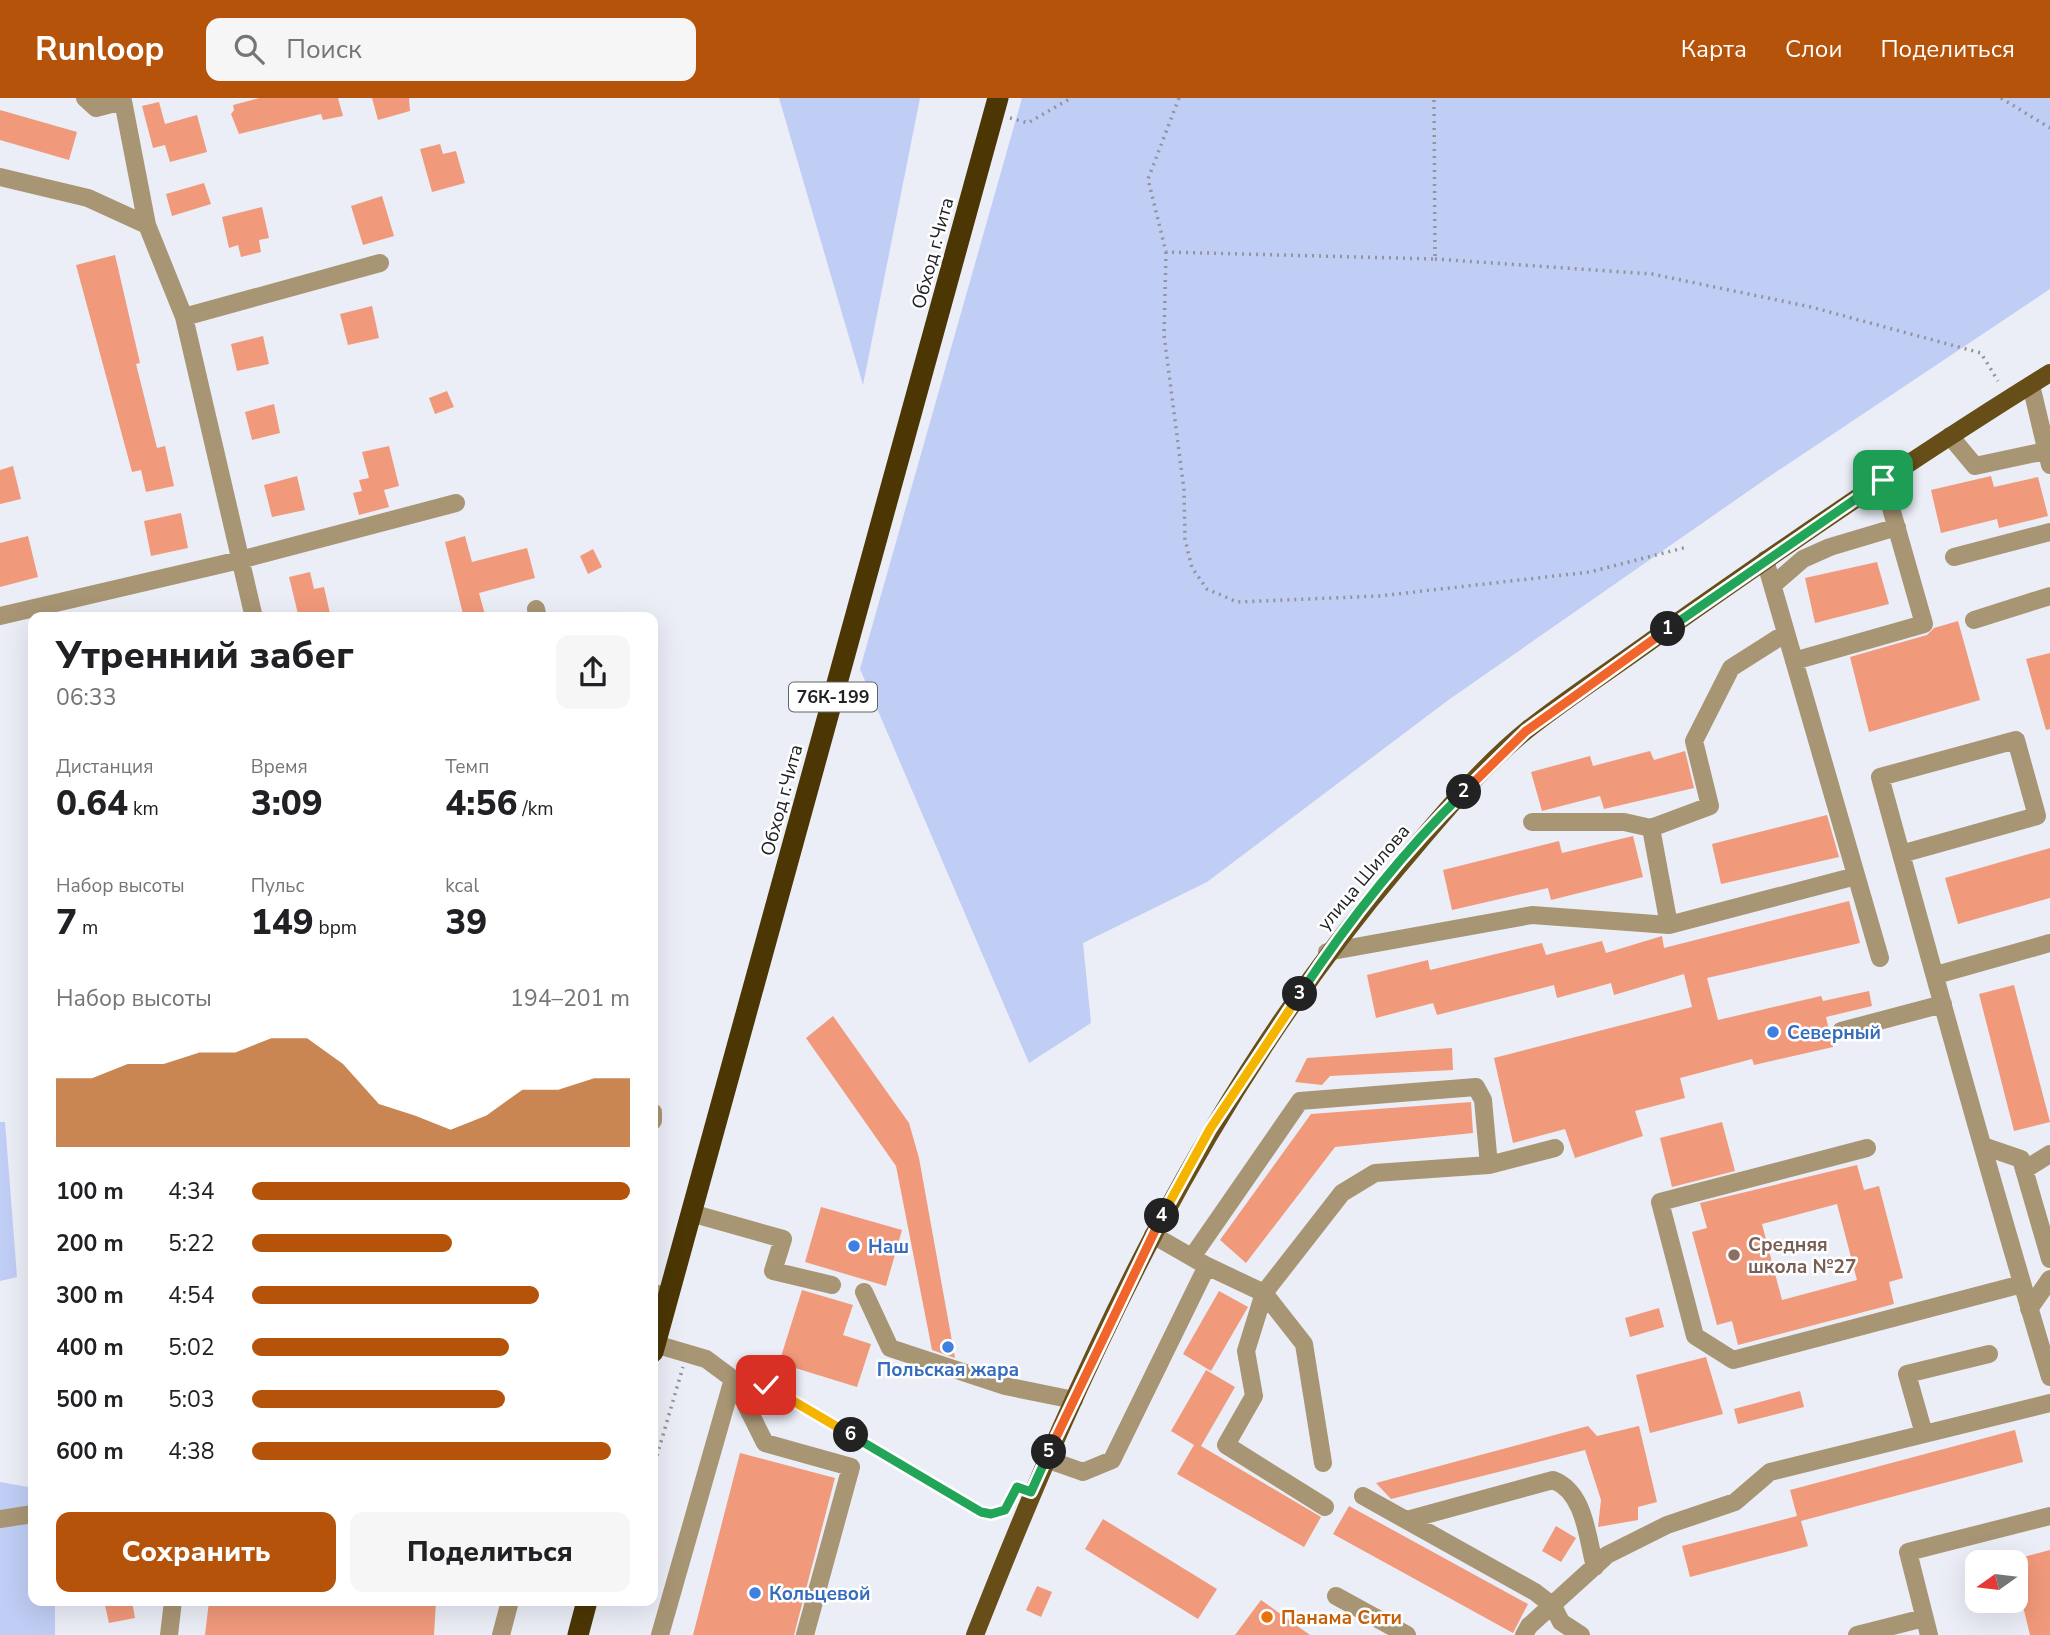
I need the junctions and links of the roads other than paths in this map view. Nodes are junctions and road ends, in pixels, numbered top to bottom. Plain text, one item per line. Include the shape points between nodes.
1 (85, 98) edge
2 (128, 99) edge
3 (996, 106) edge
4 (0, 177) edge
5 (147, 225) junction
6 (380, 263) dead end
7 (184, 317) junction
8 (2050, 373) edge
9 (2031, 385) junction
10 (1950, 436) junction
11 (2049, 455) edge
12 (1883, 480) junction
13 (456, 503) dead end
14 (1897, 527) junction
15 (2050, 532) edge
16 (1954, 558) dead end
17 (1765, 559) junction
18 (240, 560) junction
19 (1773, 585) junction
20 (2050, 596) edge
21 (253, 612) edge
22 (0, 616) edge
23 (1974, 620) dead end
24 (1786, 633) junction
25 (1794, 661) junction
26 (1532, 822) dead end
27 (1651, 828) junction
28 (1901, 854) junction
29 (1856, 876) junction
30 (1669, 925) junction
31 (2050, 943) edge
32 (1328, 953) junction
33 (1880, 958) dead end
34 (1936, 975) junction
35 (1943, 1004) junction
36 (1841, 1031) dead end
37 (1983, 1146) junction
38 (1556, 1148) dead end
39 (1867, 1148) dead end
40 (2050, 1154) edge
41 (1489, 1165) junction
42 (2024, 1170) junction
43 (691, 1213) junction
44 (1153, 1235) junction
45 (2049, 1251) edge
46 (1199, 1262) junction
47 (2050, 1279) edge
48 (2022, 1284) junction
49 (832, 1285) dead end
50 (864, 1292) dead end
51 (1264, 1293) junction
52 (660, 1295) edge
53 (2029, 1309) junction
54 (658, 1313) edge
55 (2044, 1334) edge
56 (658, 1349) edge
57 (1989, 1354) dead end
58 (738, 1375) junction
59 (2050, 1377) edge
60 (1074, 1400) junction
61 (2050, 1403) edge
62 (1924, 1434) junction
63 (1046, 1459) junction
64 (1323, 1463) dead end
65 (1363, 1496) dead end
66 (1325, 1507) dead end
67 (28, 1515) edge
68 (2050, 1516) edge
69 (0, 1519) edge
70 (1407, 1520) junction
71 (1595, 1567) junction
72 (1336, 1596) dead end
73 (172, 1606) edge
74 (509, 1606) edge
75 (586, 1606) edge
76 (1553, 1606) junction
77 (1927, 1626) edge
78 (169, 1635) edge
79 (500, 1635) edge
80 (578, 1635) edge
81 (660, 1635) edge
82 (805, 1635) edge
83 (975, 1635) edge
84 (1407, 1635) edge
85 (1524, 1635) edge
86 (1581, 1635) edge
87 (1857, 1635) edge

1 - 2 street via 96,108
2 - 5 street
3 - 43 highway, Обход г.Чита / 76К-199
4 - 5 street via 88,198
5 - 7 street
6 - 7 street
7 - 18 street
8 - 9 main road, улица Шилова
9 - 10 main road, улица Шилова
9 - 11 street
10 - 11 street via 1975,466
10 - 12 main road, улица Шилова
12 - 14 street
12 - 17 main road, улица Шилова
13 - 18 street
14 - 19 street via 1803,559
14 - 25 street via 1924,624
15 - 16 street
17 - 19 street
17 - 32 main road, улица Шилова via 1526,731 1449,807
18 - 21 street
18 - 22 street
19 - 24 street
20 - 23 street
24 - 25 street
24 - 27 street via 1731,668 1694,741 1710,806
25 - 29 street
26 - 27 street via 1624,822
27 - 30 street
28 - 28 street via 1880,778 2016,740 2037,816
28 - 34 street
29 - 30 street
29 - 33 street
30 - 32 street via 1532,915
31 - 34 street
32 - 44 main road, улица Шилова via 1210,1129
34 - 35 street
35 - 36 street
35 - 37 street
37 - 42 street via 2021,1159
37 - 48 street
38 - 41 street
39 - 48 street via 1660,1202 1695,1336 1733,1360
40 - 42 street
41 - 46 street via 1483,1100 1476,1087 1300,1101
41 - 51 street via 1375,1173 1342,1193
42 - 45 street
43 - 49 street via 783,1239 774,1271
43 - 52 highway, Обход г.Чита / 76К-199
44 - 46 street
44 - 60 main road, улица Шилова
46 - 51 street
46 - 63 street via 1112,1460 1083,1472
47 - 53 street
48 - 53 street
50 - 60 street via 890,1348 1005,1387
51 - 64 street via 1304,1344
51 - 66 street via 1246,1351 1254,1396 1226,1445
52 - 54 highway, Обход г.Чита / 76К-199
53 - 55 street
55 - 59 street
56 - 58 street via 706,1359
57 - 62 street via 1907,1374
58 - 81 street
58 - 82 street via 765,1443 851,1467
60 - 63 main road, улица Шилова
61 - 62 street
62 - 71 street via 1770,1472 1735,1502 1667,1525 1607,1555
63 - 83 main road, улица Шилова
65 - 70 street
67 - 69 street
68 - 77 street via 1908,1552
70 - 71 street via 1553,1480 1566,1485 1580,1506
70 - 76 street
71 - 76 street
72 - 84 street
73 - 78 street
74 - 79 street
75 - 80 highway
76 - 85 street
76 - 86 street via 1561,1622
77 - 87 street

